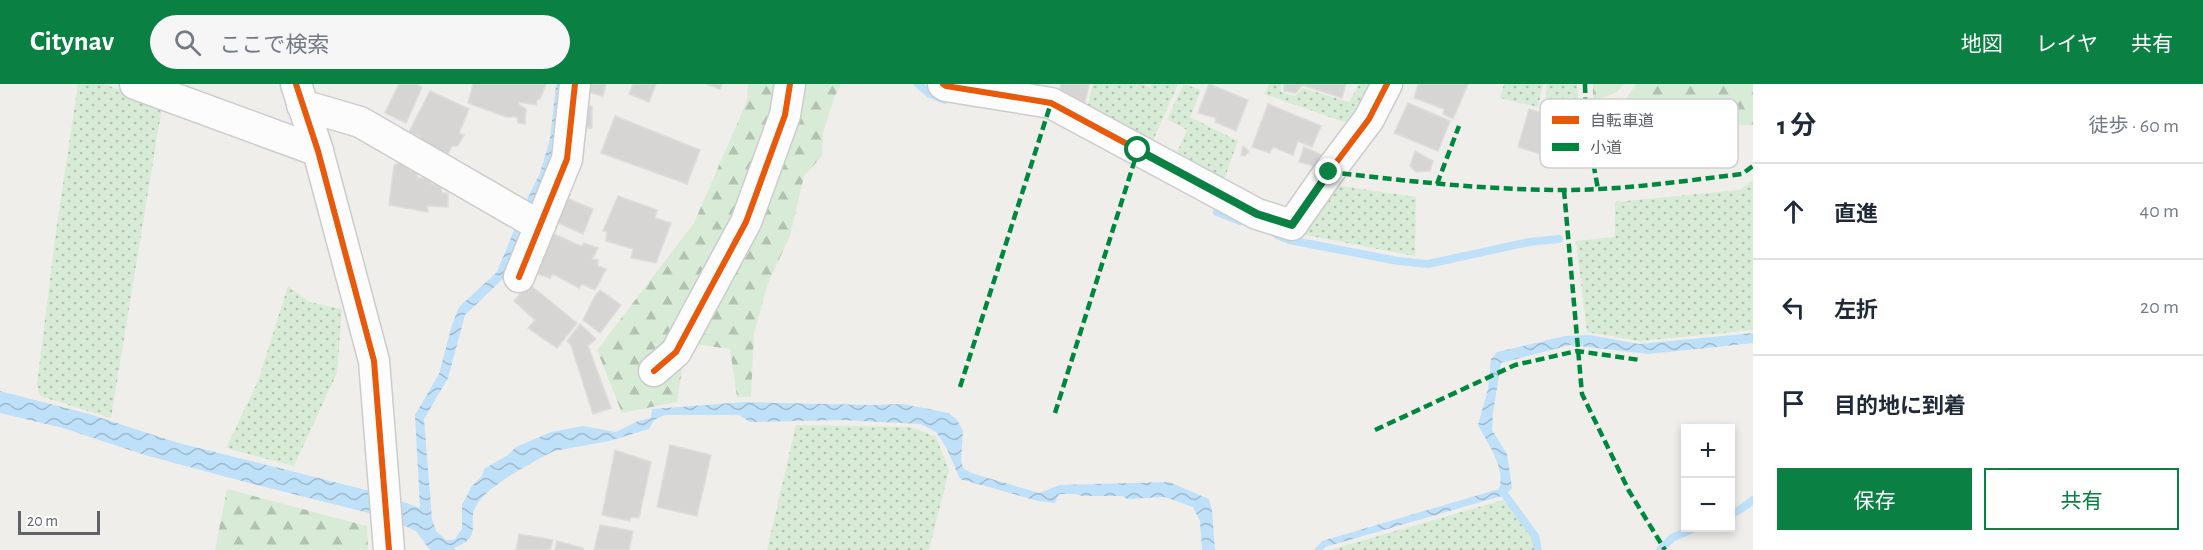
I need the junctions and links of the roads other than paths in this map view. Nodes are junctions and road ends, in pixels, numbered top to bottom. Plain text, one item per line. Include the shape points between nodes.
1 (135, 84) edge
2 (575, 84) edge
3 (790, 84) edge
4 (943, 84) edge
5 (1387, 84) edge
6 (299, 95) edge
7 (318, 152) junction
8 (540, 226) junction
9 (519, 277) dead end
10 (654, 371) dead end
11 (389, 550) edge

1 - 7 street
2 - 8 street via 567,159
3 - 10 street via 785,115 746,222 676,352
4 - 5 street via 1051,103 1257,214 1292,225 1369,118
6 - 7 street
6 - 8 street via 360,122
7 - 11 street via 374,361
8 - 9 street

